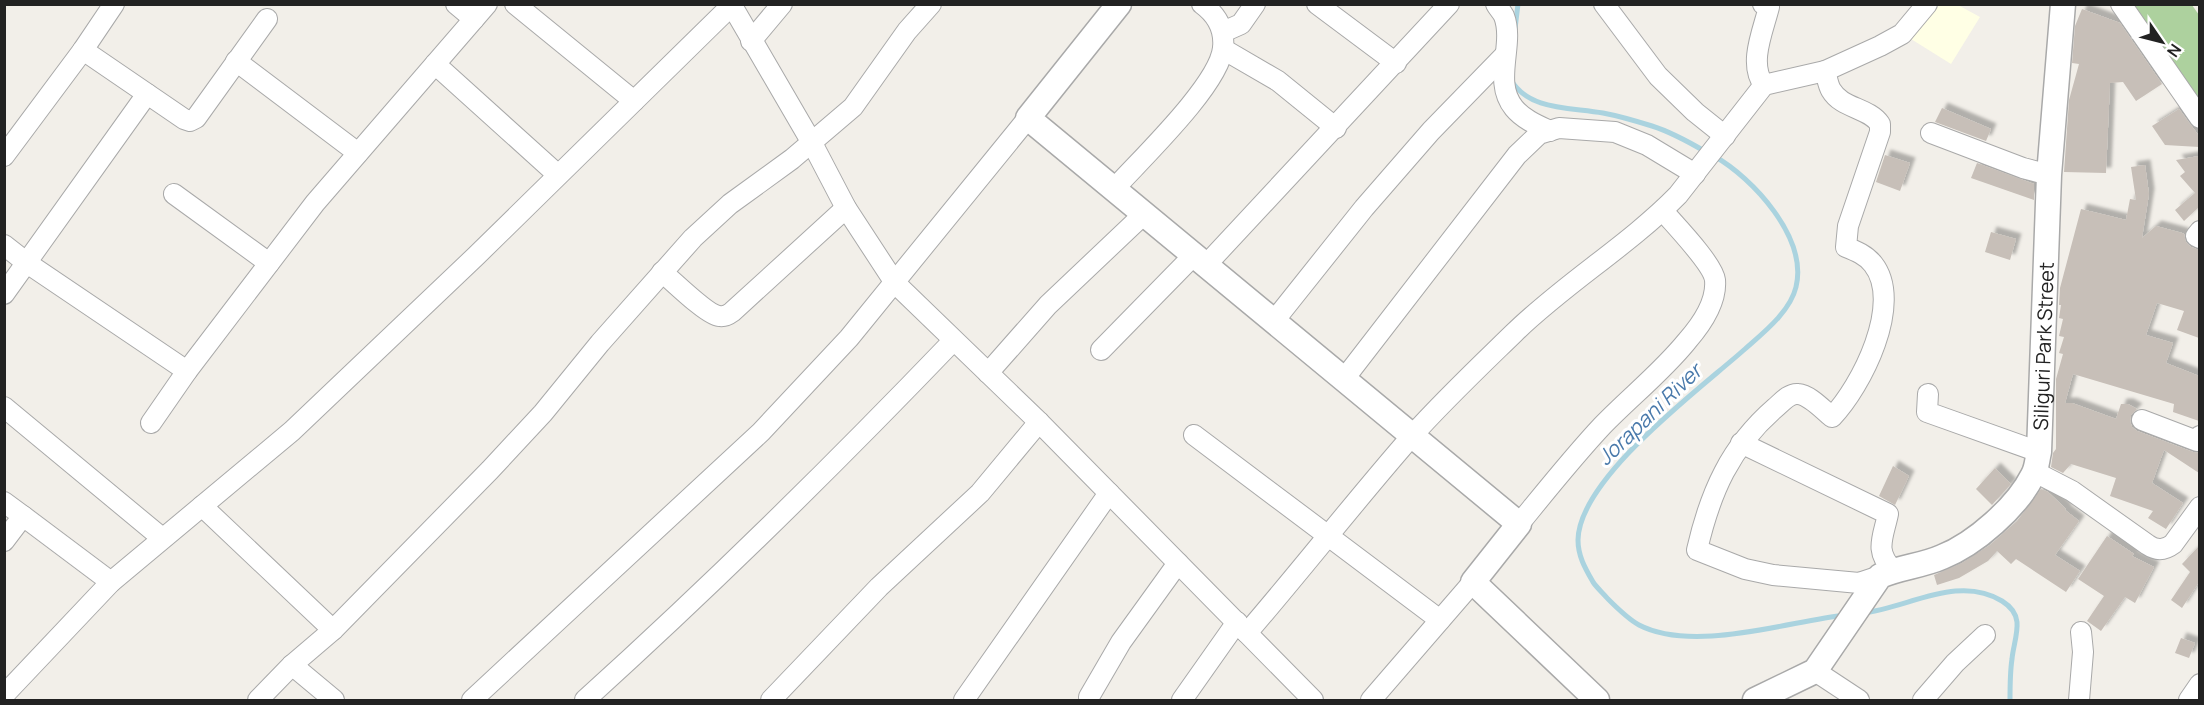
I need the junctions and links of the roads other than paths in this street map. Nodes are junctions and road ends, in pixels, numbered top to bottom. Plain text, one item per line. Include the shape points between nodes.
1 (114, 4) edge
2 (456, 4) edge
3 (515, 4) edge
4 (782, 4) edge
5 (931, 4) edge
6 (1119, 4) edge
7 (1202, 4) edge
8 (1255, 4) edge
9 (1317, 4) edge
10 (1449, 4) edge
11 (1496, 4) edge
12 (1604, 4) edge
13 (1763, 4) edge
14 (1928, 4) edge
15 (2063, 4) edge
16 (2121, 4) edge
17 (732, 5) edge
18 (480, 12) edge
19 (267, 19) dead end
20 (751, 41) junction
21 (1223, 41) junction
22 (83, 50) junction
23 (1504, 56) junction
24 (236, 61) junction
25 (1396, 63) junction
26 (435, 64) junction
27 (1825, 71) junction
28 (1764, 85) junction
29 (147, 94) junction
30 (634, 101) junction
31 (1028, 118) junction
32 (2199, 118) edge
33 (1336, 128) junction
34 (1550, 131) junction
35 (1931, 133) dead end
36 (1724, 138) junction
37 (812, 143) junction
38 (358, 153) junction
39 (4, 156) edge
40 (1696, 172) junction
41 (558, 175) junction
42 (2049, 175) junction
43 (1114, 189) junction
44 (174, 194) dead end
45 (846, 208) junction
46 (1663, 211) junction
47 (1144, 214) junction
48 (2199, 231) edge
49 (2199, 238) edge
50 (4, 245) edge
51 (1200, 260) junction
52 (269, 262) junction
53 (27, 263) junction
54 (662, 272) junction
55 (895, 283) junction
56 (4, 294) edge
57 (1274, 321) junction
58 (953, 341) junction
59 (1101, 350) dead end
60 (187, 371) junction
61 (988, 372) junction
62 (1344, 380) junction
63 (1928, 394) dead end
64 (4, 407) edge
65 (2142, 420) dead end
66 (1039, 422) junction
67 (151, 423) dead end
68 (1194, 435) dead end
69 (1412, 436) junction
70 (2199, 436) edge
71 (1741, 443) junction
72 (2037, 462) junction
73 (1109, 493) junction
74 (4, 502) edge
75 (202, 506) junction
76 (2199, 507) edge
77 (23, 516) junction
78 (1519, 524) junction
79 (1330, 536) junction
80 (162, 538) junction
81 (4, 541) edge
82 (1178, 563) junction
83 (1887, 573) junction
84 (111, 582) junction
85 (1473, 582) junction
86 (1440, 620) junction
87 (1242, 628) junction
88 (333, 630) junction
89 (2081, 632) dead end
90 (1985, 635) dead end
91 (1821, 664) junction
92 (292, 665) junction
93 (2199, 684) edge
94 (4, 695) edge
95 (1089, 697) dead end
96 (1591, 699) edge
97 (258, 700) edge
98 (334, 700) edge
99 (472, 700) edge
100 (585, 700) edge
101 (771, 700) edge
102 (964, 700) edge
103 (1182, 700) edge
104 (1313, 700) edge
105 (1371, 700) edge
106 (1755, 700) edge
107 (1859, 700) edge
108 (1923, 700) edge
109 (2079, 700) edge
110 (2189, 700) edge

1 - 22 street
2 - 18 street
3 - 30 street
4 - 20 street
5 - 37 street via 907,31 854,107
6 - 31 street
7 - 21 street via 1216,17
8 - 21 street
9 - 25 street
10 - 25 street
11 - 23 street via 1504,15 1507,34
12 - 36 street via 1658,76
13 - 28 street via 1769,7 1758,50 1757,72
14 - 27 street via 1902,34
15 - 42 street, Siliguri Park Street
16 - 32 street
17 - 20 street
17 - 30 street
18 - 26 street
19 - 24 street
20 - 37 street
21 - 33 street
21 - 43 street via 1214,72 1197,97
22 - 29 street
22 - 39 street
23 - 34 street via 1507,97 1531,122
23 - 57 street via 1401,165
24 - 29 street via 190,121
24 - 38 street
25 - 33 street
26 - 38 street
26 - 41 street
27 - 28 street
27 - 71 street via 1838,98 1880,124 1848,226 1846,247 1868,259 1880,277 1880,332 1861,376 1832,417 1807,398 1793,394
28 - 36 street
29 - 53 street
30 - 41 street
31 - 43 street
31 - 55 street
33 - 51 street
34 - 40 street via 1580,128 1615,132
34 - 62 street via 1539,134 1516,154
35 - 42 street
36 - 40 street
37 - 45 street
37 - 54 street via 730,204
38 - 52 street
40 - 46 street
41 - 75 street via 292,431
42 - 72 street, Siliguri Park Street
43 - 47 street
44 - 52 street
45 - 54 street via 724,316 708,311
45 - 55 street
46 - 69 street via 1515,331
46 - 78 street via 1715,278 1706,314 1687,342 1602,426
47 - 51 street
47 - 61 street via 1048,305
48 - 49 street
50 - 53 street
51 - 57 street
51 - 59 street
52 - 60 street
53 - 56 street
53 - 60 street
54 - 88 street via 520,437
55 - 58 street
55 - 99 street via 761,432
57 - 62 street
58 - 61 street
58 - 100 street via 786,511
60 - 67 street
61 - 66 street
62 - 69 street
63 - 72 street via 1927,412
64 - 80 street
65 - 70 street via 2197,441
66 - 73 street
66 - 101 street via 980,493 879,587
68 - 79 street
69 - 78 street
69 - 79 street
71 - 83 street via 1888,514 1880,550
71 - 83 street via 1718,483 1697,550 1745,569 1783,576 1859,583
72 - 76 street via 2072,491 2158,549 2173,544
72 - 83 street via 2014,502 1968,543 1940,558
73 - 82 street
73 - 102 street
74 - 77 street
75 - 80 street
75 - 88 street
77 - 81 street
77 - 84 street
78 - 85 street
79 - 86 street
79 - 87 street
80 - 84 street
82 - 87 street
82 - 95 street via 1121,642
83 - 91 street
84 - 94 street
85 - 86 street
85 - 96 street
86 - 105 street
87 - 103 street
87 - 104 street
88 - 92 street
89 - 109 street
90 - 108 street
91 - 106 street
91 - 107 street
92 - 97 street
92 - 98 street
93 - 110 street

